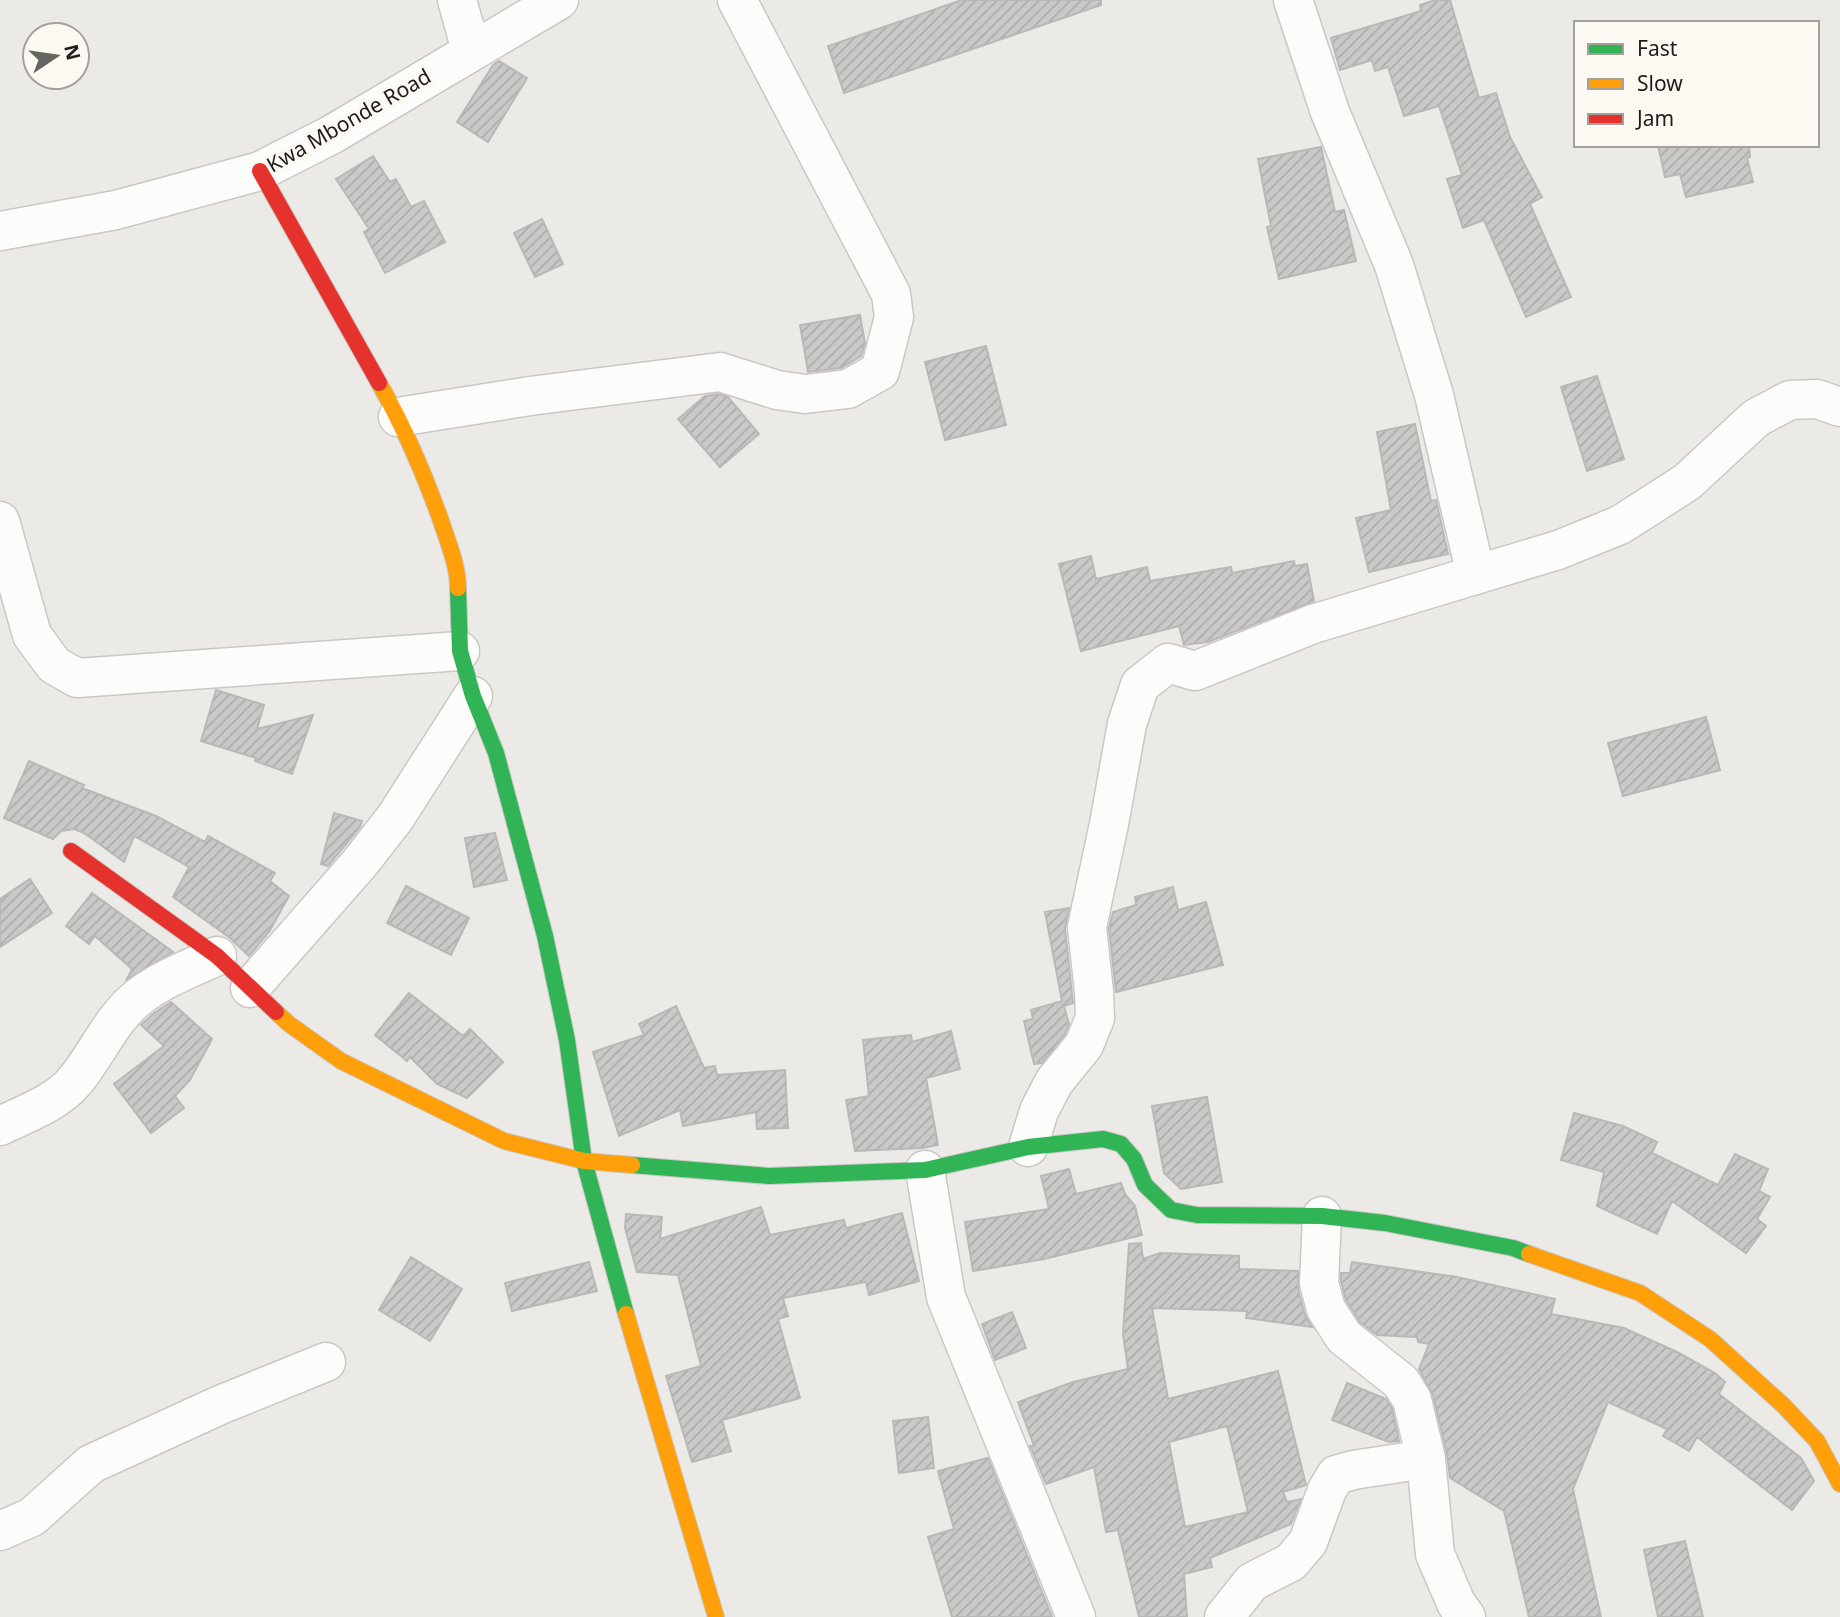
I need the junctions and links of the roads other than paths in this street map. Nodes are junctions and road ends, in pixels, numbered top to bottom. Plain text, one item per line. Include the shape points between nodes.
1 (457, 0) edge
2 (559, 0) edge
3 (737, 0) edge
4 (1293, 0) edge
5 (471, 50) junction
6 (260, 171) junction
7 (0, 231) edge
8 (1840, 407) edge
9 (398, 417) junction
10 (2, 534) edge
11 (1476, 575) junction
12 (460, 651) junction
13 (473, 696) junction
14 (71, 851) dead end
15 (216, 956) junction
16 (250, 988) junction
17 (0, 1126) edge
18 (1028, 1147) junction
19 (583, 1161) junction
20 (925, 1170) junction
21 (1322, 1216) junction
22 (326, 1362) dead end
23 (1426, 1459) junction
24 (1839, 1482) edge
25 (0, 1531) edge
26 (716, 1617) edge
27 (1076, 1617) edge
28 (1224, 1617) edge
29 (1466, 1617) edge

1 - 5 street
2 - 5 street, Kwa Mbonde Road
3 - 9 street via 891,294 894,317 880,370 848,389 805,394 720,372
4 - 11 street via 1331,112 1394,265 1434,396
5 - 6 street, Kwa Mbonde Road via 331,135
6 - 7 street, Kwa Mbonde Road via 116,210
6 - 9 street
8 - 11 street via 1817,399 1790,400 1756,418 1687,482 1620,525 1558,551
9 - 12 street via 424,474 458,580
10 - 12 street via 32,635 54,665 77,678
11 - 18 street via 1313,624 1195,671 1168,663 1140,685 1127,724 1087,927 1095,1018 1084,1045 1054,1082
12 - 13 street
13 - 16 street via 396,818
13 - 19 street via 496,753 545,936 567,1040
14 - 15 street
15 - 16 street
15 - 17 street via 139,997 115,1022 72,1085 41,1107
16 - 19 street via 289,1024 341,1061 504,1141
18 - 20 street
18 - 21 street via 1103,1139 1121,1144 1134,1159 1145,1185 1171,1210 1197,1215
19 - 20 street via 769,1176
19 - 26 street
20 - 27 street via 946,1297
21 - 23 street via 1319,1283 1326,1309 1344,1337 1402,1382 1412,1400
21 - 24 street via 1385,1223 1513,1248 1640,1293 1710,1339 1783,1405 1817,1441
22 - 25 street via 91,1465 32,1517
23 - 28 street via 1336,1475 1308,1542 1291,1562 1252,1583
23 - 29 street via 1435,1553

